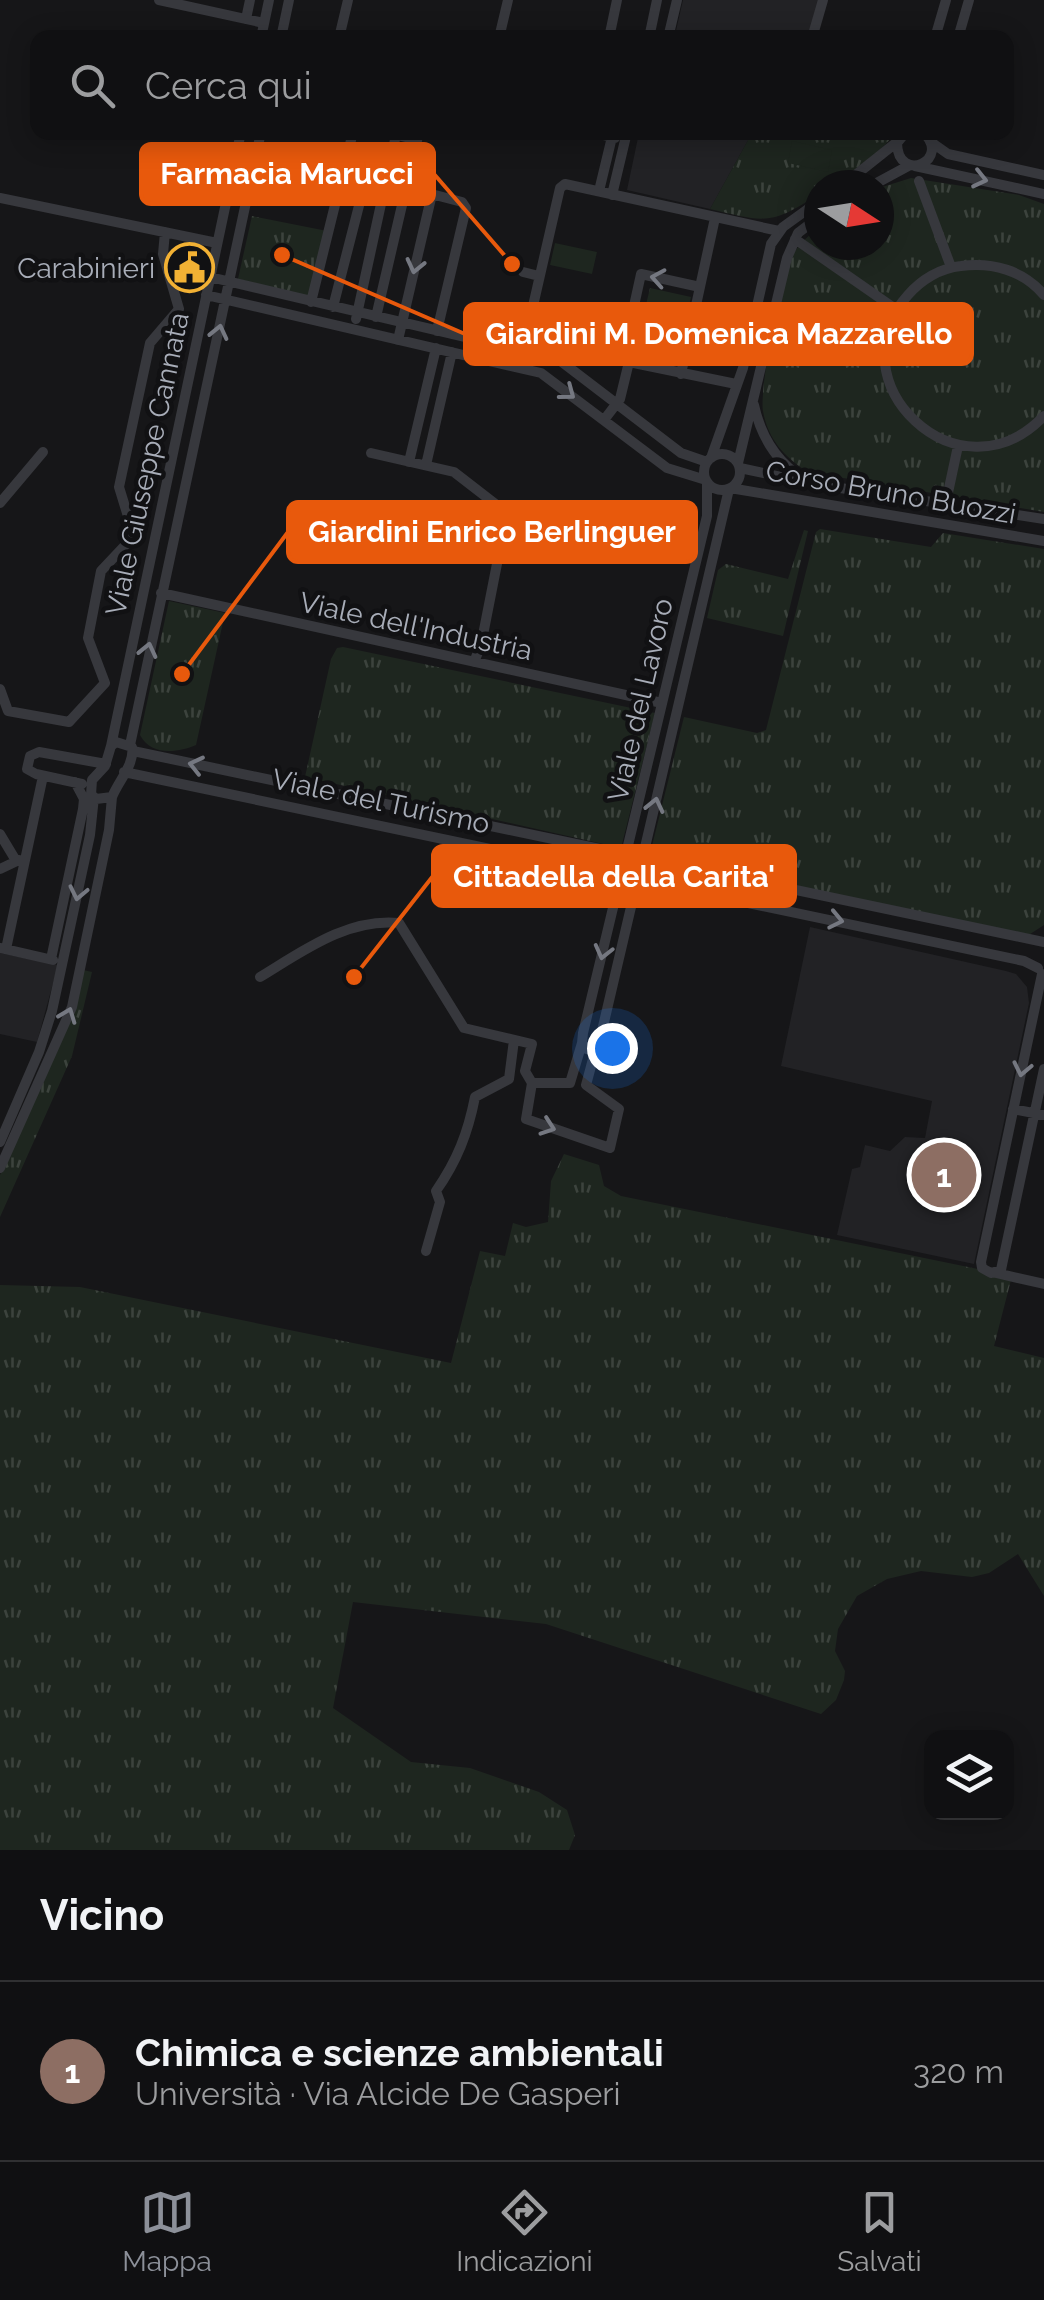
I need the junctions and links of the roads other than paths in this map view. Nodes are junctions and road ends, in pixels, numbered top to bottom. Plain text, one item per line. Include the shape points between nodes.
1 (160, 0) edge
2 (250, 0) edge
3 (269, 0) edge
4 (289, 0) edge
5 (348, 0) edge
6 (508, 0) edge
7 (617, 0) edge
8 (658, 0) edge
9 (677, 0) edge
10 (824, 0) edge
11 (946, 0) edge
12 (968, 0) edge
13 (246, 19) junction
14 (264, 23) junction
15 (263, 30) edge
16 (283, 30) edge
17 (341, 30) edge
18 (500, 30) edge
19 (610, 30) edge
20 (651, 30) edge
21 (670, 30) edge
22 (815, 30) edge
23 (937, 30) edge
24 (960, 30) edge
25 (239, 140) edge
26 (260, 140) edge
27 (351, 140) edge
28 (390, 140) edge
29 (417, 140) edge
30 (612, 140) edge
31 (625, 140) edge
32 (897, 140) edge
33 (902, 140) edge
34 (928, 140) edge
35 (932, 140) edge
36 (912, 166) junction
37 (861, 170) edge
38 (1044, 174) edge
39 (894, 175) edge
40 (408, 180) junction
41 (919, 181) dead end
42 (600, 191) junction
43 (432, 194) junction
44 (612, 194) junction
45 (1044, 194) edge
46 (382, 197) junction
47 (0, 198) edge
48 (804, 213) edge
49 (715, 218) junction
50 (804, 231) edge
51 (165, 232) junction
52 (779, 232) junction
53 (796, 239) junction
54 (217, 243) junction
55 (951, 267) junction
56 (524, 272) dead end
57 (539, 276) junction
58 (210, 277) junction
59 (230, 282) junction
60 (700, 287) junction
61 (206, 295) junction
62 (1044, 295) edge
63 (226, 300) junction
64 (311, 302) junction
65 (334, 308) junction
66 (179, 310) junction
67 (897, 310) junction
68 (357, 313) junction
69 (202, 314) junction
70 (376, 317) junction
71 (401, 323) junction
72 (353, 329) junction
73 (437, 331) junction
74 (398, 340) junction
75 (436, 348) junction
76 (522, 350) junction
77 (452, 352) junction
78 (629, 362) junction
79 (518, 368) junction
80 (682, 374) junction
81 (736, 384) junction
82 (753, 398) junction
83 (617, 404) junction
84 (1044, 416) edge
85 (604, 420) junction
86 (958, 446) junction
87 (44, 452) dead end
88 (371, 453) dead end
89 (709, 460) junction
90 (409, 462) junction
91 (739, 465) junction
92 (426, 466) junction
93 (706, 481) junction
94 (814, 484) junction
95 (730, 488) junction
96 (926, 499) junction
97 (946, 502) junction
98 (0, 503) edge
99 (963, 505) junction
100 (1044, 518) edge
101 (922, 520) junction
102 (959, 527) junction
103 (134, 536) junction
104 (155, 540) junction
105 (1044, 541) edge
106 (161, 593) junction
107 (474, 662) junction
108 (104, 683) junction
109 (123, 686) junction
110 (0, 690) edge
111 (662, 704) junction
112 (111, 746) junction
113 (131, 748) junction
114 (106, 764) junction
115 (124, 772) junction
116 (43, 776) junction
117 (244, 776) junction
118 (75, 782) junction
119 (92, 792) junction
120 (240, 795) junction
121 (112, 797) junction
122 (439, 816) junction
123 (0, 834) edge
124 (434, 835) junction
125 (627, 856) junction
126 (642, 859) junction
127 (20, 860) junction
128 (0, 869) edge
129 (623, 875) junction
130 (638, 878) junction
131 (1044, 942) edge
132 (3, 949) edge
133 (50, 959) junction
134 (63, 962) junction
135 (1041, 972) edge
136 (260, 977) dead end
137 (514, 1040) junction
138 (582, 1043) junction
139 (597, 1043) junction
140 (1044, 1069) edge
141 (532, 1083) junction
142 (1013, 1109) junction
143 (1039, 1114) edge
144 (0, 1142) edge
145 (0, 1168) edge
146 (426, 1252) dead end
147 (996, 1274) junction
148 (1044, 1284) edge

1 - 13 street
2 - 13 street
3 - 14 street
4 - 16 street
5 - 17 street
6 - 18 street
7 - 19 street
8 - 20 street
9 - 21 street
10 - 22 street
11 - 23 street
12 - 24 street
13 - 14 street
14 - 15 street
25 - 54 street, Viale Giuseppe Cannata
26 - 59 street, Viale Giuseppe Cannata
27 - 64 street
28 - 46 street
29 - 40 street
30 - 42 street
31 - 44 street
32 - 37 street
33 - 36 street via 898,154
34 - 36 street via 929,158
35 - 38 street via 948,154
36 - 39 street
36 -> 45 street
40 - 43 street via 410,187
40 - 70 street
41 - 55 street
42 - 44 street
42 - 57 street via 560,188
43 -> 71 street
43 - 73 street via 466,208
44 - 49 street
46 - 65 street via 362,194
46 - 68 street
47 - 51 street
48 - 52 street
49 - 52 street
49 - 60 street
50 - 53 street
51 - 54 street
51 - 66 street via 163,254
52 - 81 street
53 - 67 street
53 - 82 street
54 - 58 street, Viale Giuseppe Cannata
55 - 62 street via 1010,270
55 - 67 street via 920,284
56 - 57 street
57 - 76 street
58 - 59 street
58 - 61 street, Viale Giuseppe Cannata
59 - 63 street, Viale Giuseppe Cannata
59 - 64 street
60 -> 78 street via 642,274 623,356
60 - 80 street
61 - 63 street
61 - 69 street, Viale Giuseppe Cannata
63 - 72 street
106 -> 63 street, Viale Giuseppe Cannata
64 - 65 street
65 - 68 street
66 - 69 street
66 - 103 street via 150,343 120,487
67 - 86 street via 886,352 893,394 909,418
68 - 70 street
68 - 72 street
69 - 104 street, Viale Giuseppe Cannata
70 - 71 street
71 - 73 street
71 - 74 street
72 - 74 street
73 - 76 street
74 - 75 street
75 - 77 street
75 - 90 street
76 - 79 street
76 - 83 street via 558,358
77 - 79 street
77 - 92 street
78 - 80 street
78 - 83 street
79 -> 85 street via 540,372
80 - 81 street
81 - 89 street
82 - 91 street
82 - 94 street via 765,440 787,468
83 - 85 street
83 - 89 street via 680,453
84 - 86 street via 1010,441
85 - 93 street via 667,468
86 - 97 street
87 - 98 street
88 - 90 street
89 - 91 street via 722,454
89 - 93 street
90 - 92 street
91 - 94 street, Corso Bruno Buozzi
91 - 95 street
92 - 107 street via 454,472 507,513
93 - 95 street
93 - 111 street, Viale del Lavoro via 707,516
94 - 96 street, Corso Bruno Buozzi
95 - 101 street, Corso Bruno Buozzi
126 -> 95 street, Viale del Lavoro
96 - 97 street, Corso Bruno Buozzi
96 - 101 street
97 - 99 street, Corso Bruno Buozzi
99 - 100 street, Corso Bruno Buozzi
99 - 102 street
101 - 102 street, Corso Bruno Buozzi
102 - 105 street, Corso Bruno Buozzi
103 - 104 street
103 - 108 street via 101,570 88,638
104 - 109 street, Viale Giuseppe Cannata
106 - 107 street, Viale dell'Industria
113 -> 106 street, Viale Giuseppe Cannata
107 - 111 street, Viale dell'Industria
108 - 109 street
108 - 110 street via 70,722 8,712
109 - 112 street, Viale Giuseppe Cannata
111 - 125 street, Viale del Lavoro
112 - 113 street
112 - 114 street, Viale Giuseppe Cannata
113 - 115 street, Viale Giuseppe Cannata
117 -> 113 street, Viale del Turismo
114 - 116 street via 39,752 30,756 27,769
114 - 119 street, Viale Giuseppe Cannata
115 - 120 street, Viale del Turismo
115 - 121 street, Viale Giuseppe Cannata
116 - 118 street
116 - 127 street
117 - 120 street
117 - 122 street, Viale del Turismo
118 - 119 street
118 - 133 street via 83,809
119 - 121 street via 102,800
119 -> 134 street, Viale Giuseppe Cannata via 90,835
120 - 124 street, Viale del Turismo
145 -> 121 street, Viale Giuseppe Cannata via 72,1007
122 - 124 street
122 - 125 street, Viale del Turismo
123 - 127 street
124 - 129 street, Viale del Turismo
125 - 126 street, Viale del Turismo
125 - 129 street, Viale del Lavoro
126 - 130 street, Viale del Lavoro
126 - 131 street, Viale del Turismo
127 - 128 street
127 - 132 street
129 - 130 street, Viale del Turismo
129 -> 138 street, Viale del Lavoro
130 -> 135 street, Viale del Turismo via 1024,961
130 - 139 street, Viale del Lavoro
131 - 135 street via 1037,954
132 - 133 street
133 - 134 street
134 - 144 street, Viale Giuseppe Cannata via 43,1042
135 -> 142 street
136 - 137 street via 328,936 380,921 399,923 464,1028
137 - 141 street via 532,1044 525,1070
137 - 146 street via 510,1079 475,1097 468,1132 436,1191 440,1202
138 - 139 street via 587,1049
138 - 141 street, Viale del Lavoro via 570,1083
141 -> 139 street, Viale del Lavoro via 526,1119 610,1148 619,1109 586,1084
140 - 143 street
142 - 143 street
142 - 147 street via 981,1262
143 - 147 street
147 - 148 street

